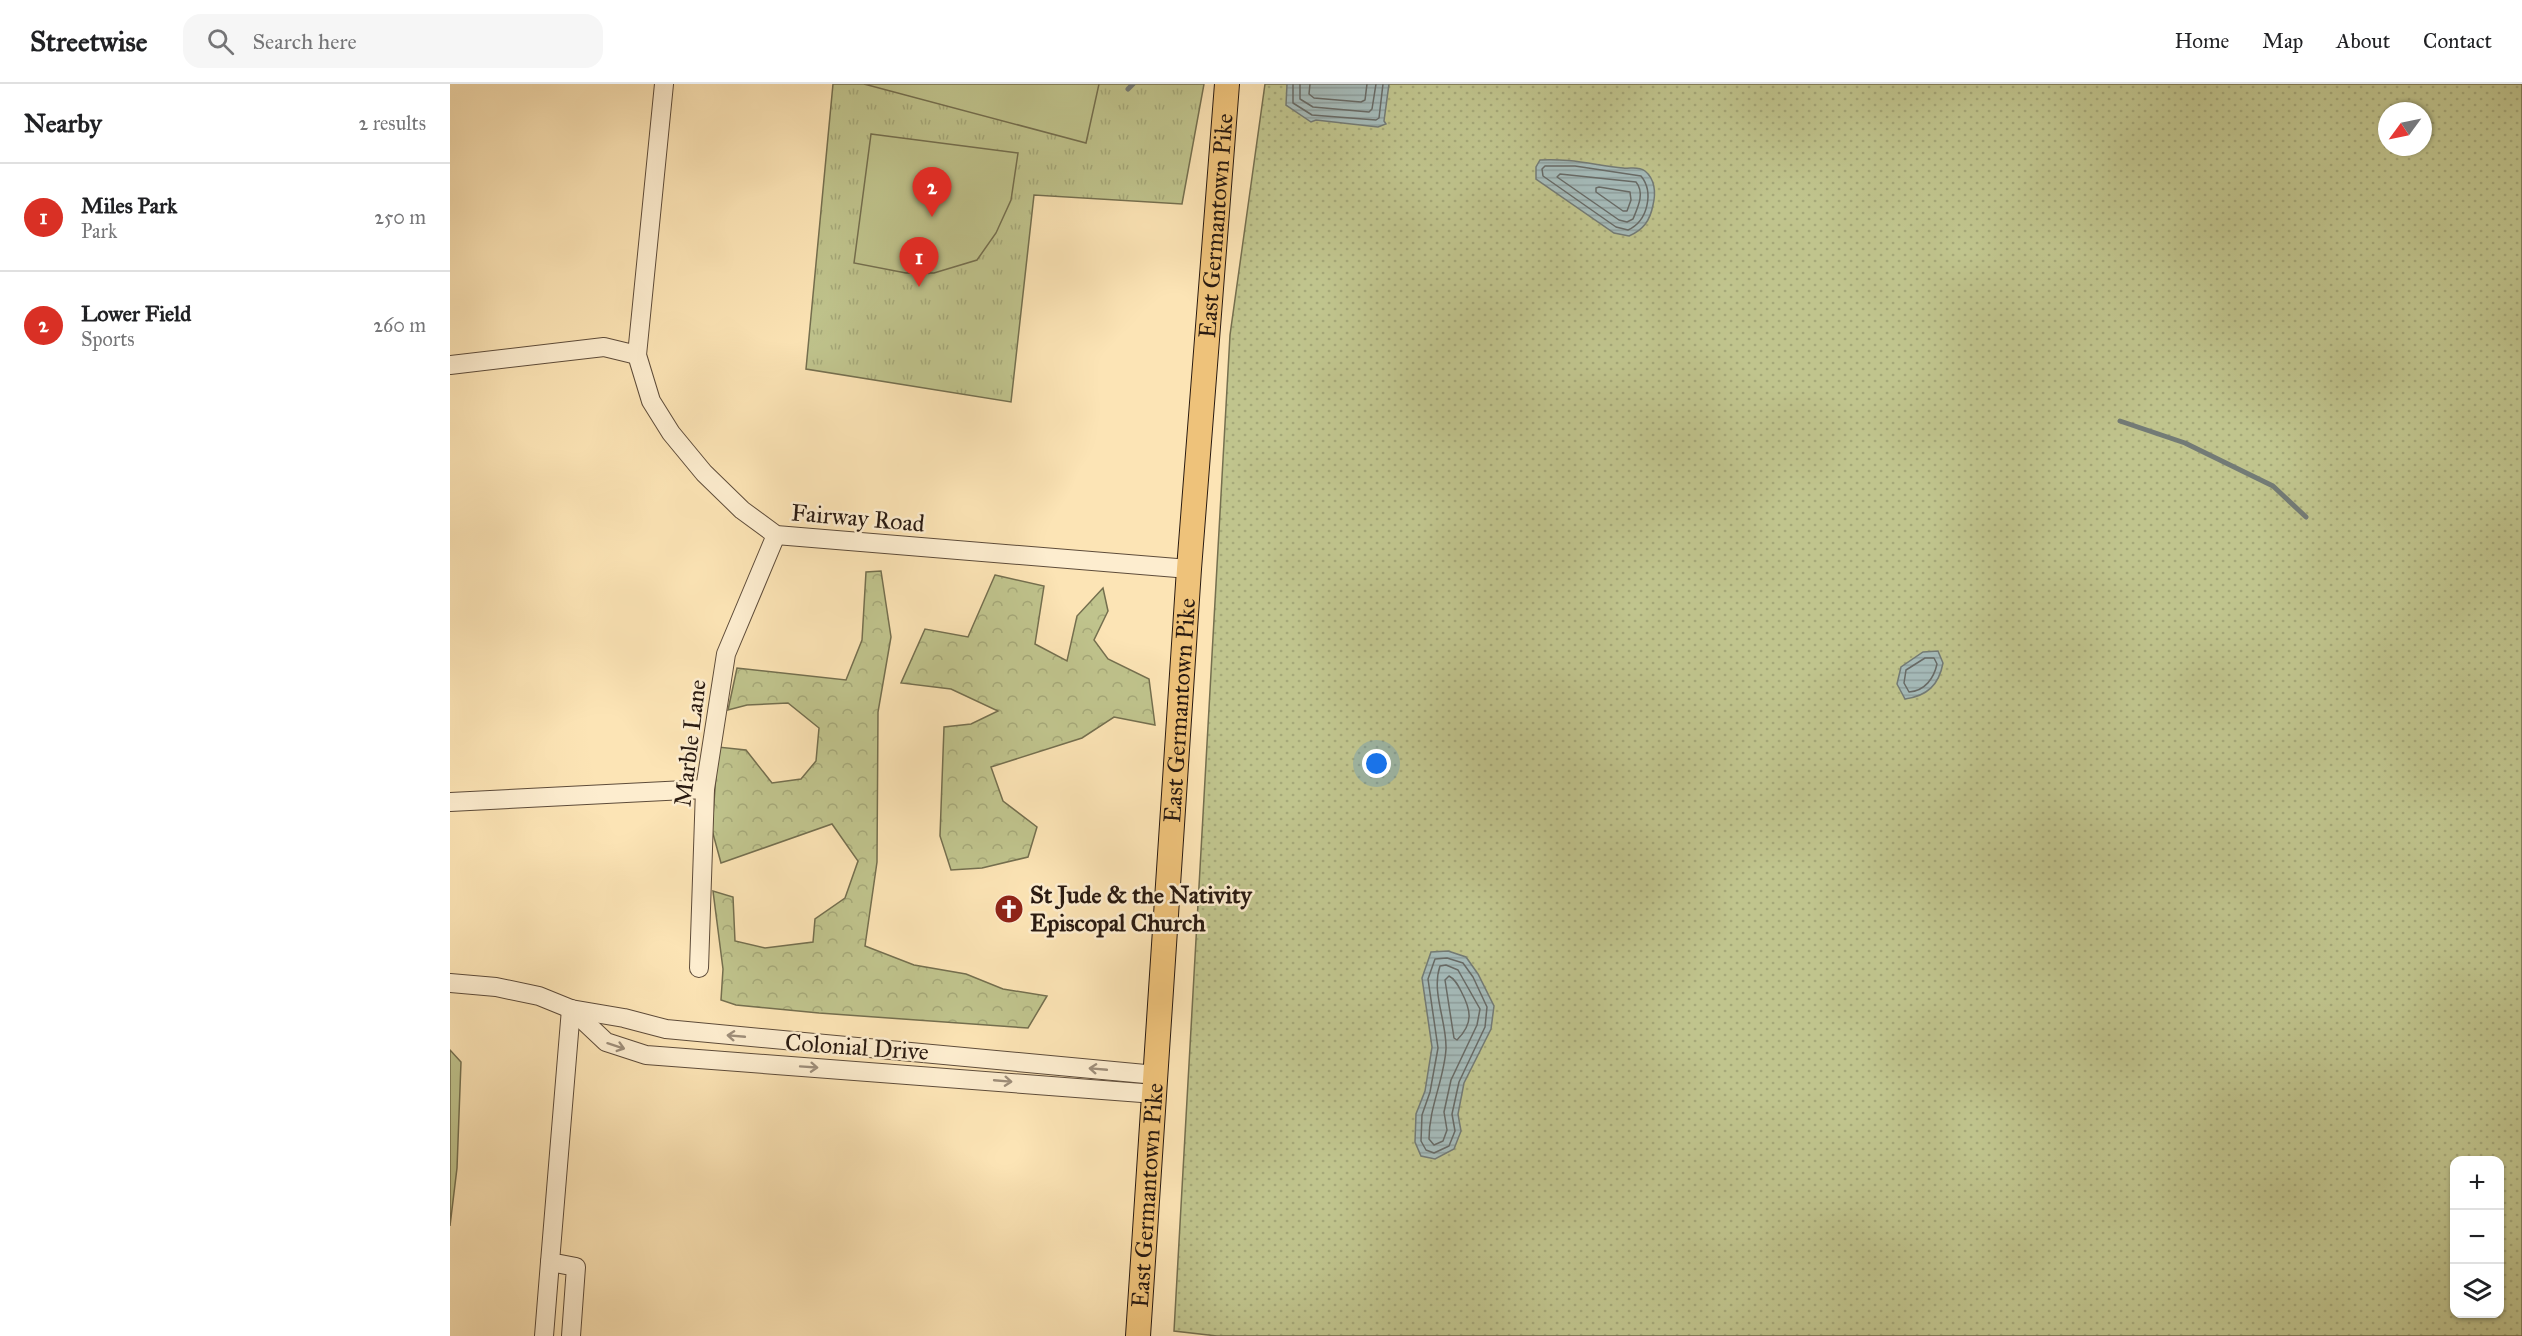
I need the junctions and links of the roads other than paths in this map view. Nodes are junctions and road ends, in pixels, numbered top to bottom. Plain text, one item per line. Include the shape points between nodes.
1 (664, 84) edge
2 (1227, 84) edge
3 (637, 355) junction
4 (450, 365) edge
5 (776, 535) junction
6 (1189, 569) junction
7 (705, 789) junction
8 (450, 802) edge
9 (699, 968) dead end
10 (450, 983) edge
11 (571, 1009) junction
12 (1155, 1084) junction
13 (550, 1262) junction
14 (544, 1336) edge
15 (571, 1336) edge
16 (1138, 1336) edge

1 - 3 street, Fairway Road
2 - 6 main road, East Germantown Pike
3 - 4 street via 604,347
3 - 5 street, Fairway Road via 651,401 670,433 742,510
5 - 6 street, Fairway Road
5 - 7 street, Marble Lane via 726,654
6 - 12 main road, East Germantown Pike
7 - 8 street
7 - 9 street, Marble Lane
10 - 11 street, Colonial Drive via 539,996
12 -> 11 street, Colonial Drive via 666,1029
11 -> 12 street, Colonial Drive via 606,1042 646,1055
11 - 13 street
12 - 16 main road, East Germantown Pike
13 - 14 street
13 - 15 street via 576,1267

